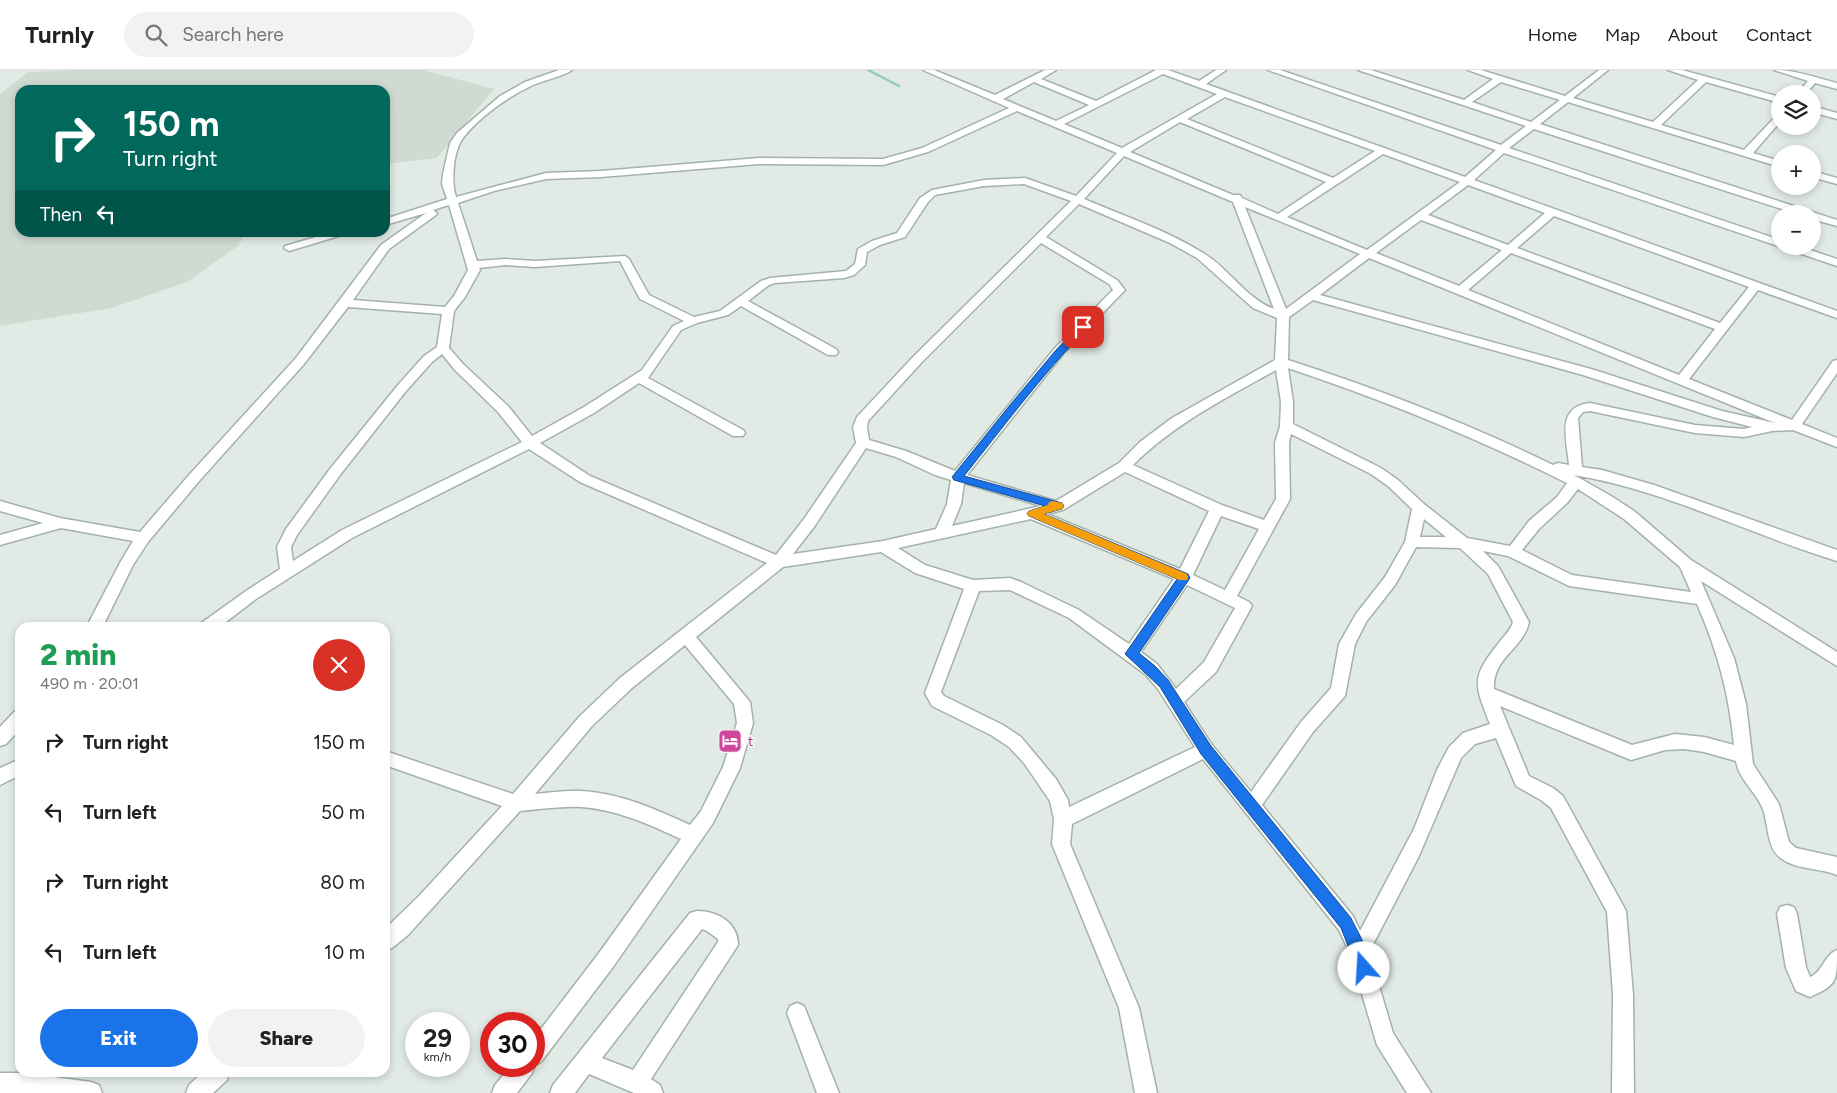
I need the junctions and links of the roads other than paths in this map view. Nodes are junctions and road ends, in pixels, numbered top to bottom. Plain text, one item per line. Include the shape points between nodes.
1 (568, 70) edge
2 (927, 70) edge
3 (1052, 70) edge
4 (1161, 70) edge
5 (1222, 70) edge
6 (1272, 70) edge
7 (1362, 70) edge
8 (1472, 70) edge
9 (1604, 70) edge
10 (1672, 70) edge
11 (1778, 70) edge
12 (1800, 73) edge
13 (1494, 74) edge
14 (1033, 79) junction
15 (1704, 79) junction
16 (1814, 80) junction
17 (1200, 84) junction
18 (1810, 85) edge
19 (1837, 86) edge
20 (1225, 93) junction
21 (1771, 98) edge
22 (995, 99) junction
23 (1568, 99) junction
24 (1465, 103) junction
25 (1095, 104) junction
26 (1016, 108) junction
27 (1821, 112) edge
28 (1837, 116) edge
29 (1180, 119) junction
30 (1056, 124) junction
31 (1534, 125) junction
32 (1656, 126) junction
33 (1771, 127) edge
34 (1502, 149) junction
35 (1124, 151) junction
36 (1381, 151) junction
37 (1746, 154) junction
38 (1771, 161) edge
39 (1821, 176) edge
40 (1836, 180) edge
41 (1334, 182) junction
42 (1466, 182) junction
43 (1236, 198) junction
44 (1078, 200) junction
45 (448, 204) junction
46 (1780, 205) edge
47 (1552, 213) junction
48 (1421, 216) junction
49 (1280, 217) junction
50 (1821, 218) edge
51 (390, 221) edge
52 (1837, 223) edge
53 (329, 237) edge
54 (1040, 238) junction
55 (1771, 241) edge
56 (289, 248) dead end
57 (1509, 249) junction
58 (1371, 254) junction
59 (1813, 255) edge
60 (1837, 263) edge
61 (474, 265) junction
62 (1755, 286) junction
63 (1460, 290) junction
64 (1312, 296) junction
65 (742, 302) junction
66 (345, 303) junction
67 (448, 310) junction
68 (1837, 315) edge
69 (1283, 316) junction
70 (693, 321) junction
71 (1722, 328) junction
72 (443, 348) junction
73 (832, 352) dead end
74 (1280, 362) junction
75 (1835, 370) edge
76 (639, 378) junction
77 (1682, 380) junction
78 (1287, 426) junction
79 (1794, 426) junction
80 (1774, 427) junction
81 (738, 433) dead end
82 (530, 442) junction
83 (1837, 442) edge
84 (863, 443) junction
85 (1124, 466) junction
86 (958, 477) junction
87 (1576, 477) junction
88 (0, 506) edge
89 (1058, 506) junction
90 (1419, 508) junction
91 (1217, 509) junction
92 (1032, 514) junction
93 (60, 523) junction
94 (1268, 527) junction
95 (941, 534) junction
96 (143, 538) junction
97 (0, 540) edge
98 (1412, 542) junction
99 (1466, 543) junction
100 (883, 546) junction
101 (1513, 552) junction
102 (1837, 556) edge
103 (779, 562) junction
104 (1686, 564) junction
105 (288, 570) junction
106 (1184, 578) junction
107 (973, 586) junction
108 (1228, 598) junction
109 (1702, 599) junction
110 (97, 622) edge
111 (214, 622) edge
112 (685, 635) junction
113 (1131, 654) junction
114 (1837, 660) edge
115 (1486, 693) junction
116 (1175, 700) junction
117 (15, 722) edge
118 (1499, 730) junction
119 (0, 739) edge
120 (1206, 750) junction
121 (1742, 754) junction
122 (390, 760) edge
123 (15, 769) edge
124 (0, 778) edge
125 (516, 803) junction
126 (1251, 806) junction
127 (1063, 819) junction
128 (694, 836) junction
129 (1837, 866) edge
130 (1787, 914) dead end
131 (390, 936) edge
132 (1359, 951) junction
133 (1837, 960) edge
134 (797, 1013) dead end
135 (545, 1040) edge
136 (584, 1062) junction
137 (214, 1077) edge
138 (516, 1077) edge
139 (0, 1084) edge
140 (644, 1087) edge
141 (91, 1093) edge
142 (197, 1093) edge
143 (503, 1093) edge
144 (561, 1093) edge
145 (828, 1093) edge
146 (1146, 1093) edge
147 (1420, 1093) edge
148 (1623, 1093) edge

1 - 45 street via 530,82 502,99 458,139 448,174
2 - 22 street
3 - 14 street
4 - 17 street
4 - 25 street
5 - 17 street
6 - 34 street
7 - 24 street
8 - 13 street
9 - 23 street
10 - 15 street
11 - 12 street
12 - 16 street
13 - 23 street
13 - 24 street
14 - 22 street
14 - 25 street
15 - 21 street
15 - 32 street
16 - 18 street
16 - 19 street
17 - 20 street
20 - 29 street
20 - 36 street
22 - 26 street
23 - 31 street
23 - 32 street
24 - 31 street
25 - 30 street
26 - 30 street
26 - 45 street via 925,150 883,162 759,161 546,176
27 - 28 street
29 - 35 street
29 - 41 street
30 - 35 street
31 - 34 street
31 - 46 street
32 - 37 street
33 - 37 street
34 - 42 street
34 - 55 street
35 - 43 street
35 - 44 street
36 - 41 street
36 - 42 street
37 - 38 street
39 - 40 street
41 - 49 street
42 - 47 street
42 - 48 street
43 - 49 street
43 - 69 street
44 - 54 street
44 - 65 street via 1025,181 942,189 924,200 901,235 862,251 860,265 850,273 774,280
44 - 69 street via 1187,247 1257,306
45 - 51 street
45 - 61 street
45 - 66 street via 385,247
47 - 57 street
47 - 62 street
48 - 57 street
48 - 58 street
49 - 58 street
50 - 52 street
53 - 56 street
54 - 84 street via 917,360 862,420
54 - 86 street via 1113,282 1119,290 1059,352
57 - 63 street
57 - 71 street
58 - 63 street
58 - 64 street
59 - 60 street
61 - 67 street via 473,275
61 - 70 street via 621,258 644,297
62 - 68 street
62 - 71 street
63 - 77 street
64 - 69 street
64 - 80 street via 1580,370 1718,414
65 - 70 street via 724,312
65 - 73 street
66 - 67 street
66 - 96 street via 300,361
67 - 72 street
69 - 74 street
70 - 76 street via 677,328 650,368
71 - 77 street
72 - 82 street via 503,409
72 - 105 street via 428,359 402,388 291,534 284,547
74 - 78 street via 1287,402
74 - 85 street via 1177,421 1145,444
74 - 87 street via 1358,387
75 - 79 street
76 - 81 street
76 - 82 street
77 - 79 street
78 - 90 street via 1376,472
78 - 94 street via 1282,443 1283,499
79 - 80 street
79 - 83 street
80 - 87 street via 1730,433 1590,407 1580,408 1572,418
82 - 103 street via 595,485
82 - 105 street via 347,534
84 - 86 street via 896,452
84 - 103 street
85 - 89 street
85 - 91 street
86 - 89 street
86 - 95 street via 954,504
87 - 101 street via 1562,500 1534,525
87 - 102 street via 1602,475 1649,488
87 - 104 street via 1629,515
88 - 93 street
89 - 92 street
90 - 98 street
90 - 99 street
91 - 94 street
91 - 106 street
92 - 95 street
92 - 106 street
93 - 96 street
93 - 97 street
94 - 108 street
95 - 100 street
96 - 110 street
98 - 99 street
98 - 126 street via 1347,644 1339,691 1307,727
99 - 101 street
99 - 115 street via 1493,570 1521,622 1520,628 1486,673
100 - 103 street
100 - 107 street via 920,569
101 - 109 street via 1569,580
103 - 112 street
104 - 109 street
104 - 114 street
105 - 111 street
106 - 108 street
106 - 113 street
107 - 113 street via 1016,586 1074,614
107 - 127 street via 933,693 934,698 1014,742 1050,784 1059,800
108 - 116 street via 1244,608 1206,672
109 - 121 street via 1726,658 1738,704
112 - 125 street via 586,721
112 - 128 street via 742,702 745,712 745,723 731,768 715,804
113 - 116 street via 1151,669
115 - 118 street
115 - 121 street via 1631,753 1664,743 1684,742
116 - 120 street
117 - 119 street
118 - 132 street via 1473,736 1462,743 1453,755 1428,817
118 - 148 street via 1522,781 1556,802 1616,911 1622,995
120 - 126 street
120 - 127 street
121 - 129 street via 1748,774 1770,804 1781,846 1786,852
122 - 125 street
123 - 124 street
125 - 128 street via 580,799 607,802 640,811
125 - 131 street
126 - 132 street via 1346,923
127 - 146 street via 1061,844 1129,1008
128 - 135 street
130 - 133 street via 1796,968 1804,984 1810,987 1823,982
132 - 147 street via 1384,1038
134 - 145 street
136 - 140 street
136 - 140 street via 697,920 705,919 728,936 728,945
136 - 144 street
137 - 142 street
138 - 143 street
139 - 141 street

